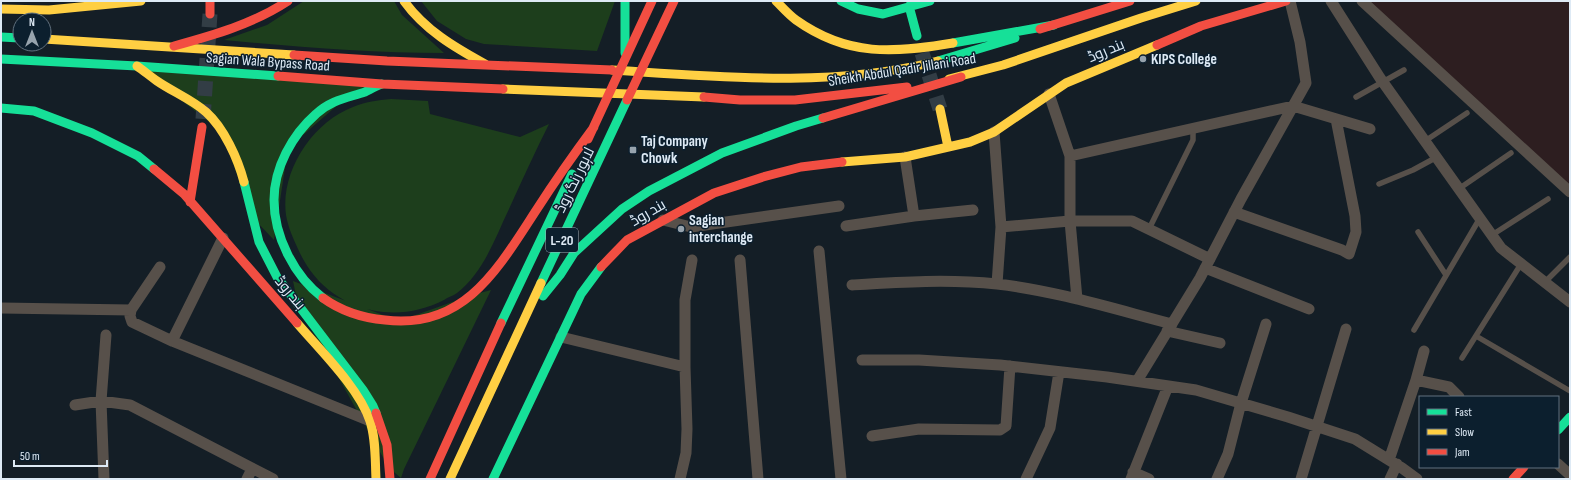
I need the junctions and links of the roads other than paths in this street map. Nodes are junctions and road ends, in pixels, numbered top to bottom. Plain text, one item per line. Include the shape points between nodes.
1 (141, 1) edge
2 (210, 1) edge
3 (288, 1) edge
4 (404, 1) edge
5 (625, 1) edge
6 (652, 1) edge
7 (674, 1) edge
8 (776, 1) edge
9 (841, 1) edge
10 (930, 1) edge
11 (1130, 1) edge
12 (1196, 1) edge
13 (1286, 1) edge
14 (1290, 1) edge
15 (1331, 1) edge
16 (1362, 1) edge
17 (37, 5) edge
18 (909, 6) junction
19 (1, 9) edge
20 (210, 14) tunnel mouth
21 (1054, 25) junction
22 (917, 36) dead end
23 (1, 37) edge
24 (12, 38) edge
25 (52, 39) edge
26 (174, 46) junction
27 (625, 58) junction
28 (1, 59) edge
29 (485, 64) junction
30 (137, 66) junction
31 (564, 67) joint
32 (1404, 70) dead end
33 (961, 77) junction
34 (1383, 82) junction
35 (382, 84) junction
36 (533, 90) joint
37 (1049, 94) junction
38 (1356, 97) dead end
39 (1293, 106) junction
40 (1, 108) edge
41 (940, 109) tunnel mouth
42 (1467, 112) dead end
43 (1336, 119) junction
44 (202, 127) tunnel mouth
45 (594, 127) junction
46 (1193, 128) junction
47 (1370, 129) dead end
48 (994, 132) junction
49 (1425, 140) junction
50 (948, 146) junction
51 (1512, 153) dead end
52 (1070, 156) junction
53 (905, 157) junction
54 (1437, 157) junction
55 (1379, 184) dead end
56 (1460, 188) junction
57 (1570, 192) edge
58 (1548, 199) dead end
59 (190, 202) junction
60 (839, 206) dead end
61 (973, 210) dead end
62 (1234, 212) junction
63 (914, 216) junction
64 (1480, 217) junction
65 (663, 220) junction
66 (1070, 221) junction
67 (846, 226) dead end
68 (1001, 227) junction
69 (1149, 229) junction
70 (1418, 232) dead end
71 (1492, 236) junction
72 (223, 238) junction
73 (819, 251) dead end
74 (1570, 257) edge
75 (692, 260) dead end
76 (740, 260) dead end
77 (1207, 264) junction
78 (1521, 264) junction
79 (160, 267) dead end
80 (1446, 275) junction
81 (1545, 282) junction
82 (997, 284) junction
83 (852, 285) dead end
84 (1077, 299) junction
85 (1570, 302) edge
86 (1, 308) edge
87 (1309, 309) dead end
88 (131, 310) junction
89 (523, 320) junction
90 (1266, 324) dead end
91 (1169, 328) junction
92 (1346, 329) dead end
93 (1414, 330) dead end
94 (106, 335) dead end
95 (1476, 336) junction
96 (561, 337) junction
97 (172, 341) junction
98 (1220, 343) dead end
99 (1424, 351) dead end
100 (1462, 358) dead end
101 (862, 360) dead end
102 (1010, 366) junction
103 (684, 368) junction
104 (1059, 372) junction
105 (1416, 380) junction
106 (1137, 381) junction
107 (1168, 386) junction
108 (1570, 391) edge
109 (1458, 396) edge
110 (101, 401) junction
111 (1241, 403) junction
112 (75, 405) dead end
113 (1570, 417) edge
114 (370, 421) junction
115 (1317, 427) junction
116 (1559, 429) edge
117 (872, 436) dead end
118 (1393, 462) junction
119 (1559, 465) edge
120 (1523, 468) edge
121 (252, 469) junction
122 (1132, 475) edge
123 (1570, 475) edge
124 (104, 479) edge
125 (247, 479) edge
126 (273, 479) edge
127 (376, 479) edge
128 (390, 479) edge
129 (430, 479) edge
130 (450, 479) edge
131 (493, 479) edge
132 (680, 479) edge
133 (758, 479) edge
134 (841, 479) edge
135 (1026, 479) edge
136 (1149, 479) edge
137 (1217, 479) edge
138 (1301, 479) edge
139 (1390, 479) edge
140 (1417, 479) edge
141 (1513, 479) edge

1 - 17 main road via 49,10
2 - 20 main road
3 - 26 main road via 273,11 232,29
4 - 29 main road via 424,25 438,36
5 - 27 main road
6 - 27 main road, لاہور رنگ روڈ / L-20
7 - 89 main road, لاہور رنگ روڈ / L-20
8 - 21 main road via 795,20 822,36 852,47 880,51 906,50
9 - 18 main road via 858,9 883,14
10 - 18 main road
11 - 21 main road, Sheikh Abdul Qadir Jillani Road
12 - 33 main road, Sheikh Abdul Qadir Jillani Road
13 - 37 main road, بند روڈ via 1201,26 1066,83
14 - 39 street via 1306,83
15 - 34 street
16 - 57 street
17 - 19 main road
18 - 22 main road
21 - 31 main road, Sheikh Abdul Qadir Jillani Road via 969,53 882,72 810,78 760,78
23 - 24 main road
25 - 26 main road, Sagian Wala Bypass Road
26 - 29 main road, Sagian Wala Bypass Road via 390,61
27 - 45 main road, لاہور رنگ روڈ / L-20
28 - 30 main road, Sagian Wala Bypass Road
29 - 31 main road, Sagian Wala Bypass Road
30 - 35 main road, Sagian Wala Bypass Road
30 - 128 main road via 206,113 232,148 241,170 259,242 277,278 364,390 373,406 387,445
32 - 34 lane
33 - 36 main road, Sheikh Abdul Qadir Jillani Road via 795,100 740,100
33 - 89 main road via 796,126 749,143 722,153 649,191 622,209 574,253 560,275
34 - 38 lane
34 - 49 street
35 - 36 main road, Sagian Wala Bypass Road
35 - 45 main road via 328,104 305,123 288,148 278,176 274,199 278,226 286,249 297,270 311,288 329,303 347,312 370,318 426,320 450,311 475,291 490,277 504,258
37 - 48 main road, بند روڈ
37 - 52 street
39 - 43 street
39 - 46 street
39 - 62 street
40 - 59 main road, بند روڈ via 34,111 92,132 138,156 184,194
41 - 50 main road
42 - 49 lane
43 - 47 street
43 - 62 street via 1355,216 1356,232 1349,254
44 - 59 main road
45 - 129 main road, لاہور رنگ روڈ / L-20
46 - 52 street
46 - 69 lane via 1193,140
48 - 50 main road, بند روڈ via 970,142
48 - 68 street
49 - 54 street
50 - 53 main road, بند روڈ
51 - 56 lane
52 - 66 street
53 - 63 street
53 - 65 main road, بند روڈ via 848,160 801,167 714,193
54 - 55 lane
54 - 56 street
56 - 64 street
58 - 71 lane
59 - 72 main road, بند روڈ
60 - 65 street via 691,227
61 - 63 street
62 - 77 street
63 - 67 street
64 - 71 street
64 - 80 lane
65 - 96 main road, بند روڈ via 627,240 600,268 581,294
66 - 68 street
66 - 69 street via 1132,221
66 - 84 street
68 - 82 street
69 - 77 street
70 - 80 lane
71 - 78 street via 1501,248
72 - 97 street
72 - 114 main road, بند روڈ via 354,390
73 - 134 street
74 - 81 lane
75 - 103 street via 685,300
76 - 133 street
77 - 87 street
77 - 91 street
78 - 81 street
78 - 95 lane
79 - 88 street
80 - 93 lane
81 - 85 street
82 - 83 street via 919,280
82 - 84 street
84 - 91 street
86 - 88 street
88 - 97 street via 132,322
89 - 130 main road, لاہور رنگ روڈ / L-20
90 - 111 street
91 - 98 street
91 - 106 street
92 - 115 street
94 - 110 street
95 - 100 lane
95 - 108 lane
96 - 103 street
96 - 131 main road, بند روڈ
97 - 114 street
99 - 105 street
101 - 102 street via 919,360
102 - 104 street
102 - 117 street via 1004,429 919,430
103 - 132 street via 687,430 686,453
104 - 106 street
104 - 135 street via 1050,428
105 - 109 street via 1449,388
105 - 118 street
106 - 107 street
107 - 111 street via 1196,390
107 - 122 street
110 - 112 street
110 - 121 street via 130,405
110 - 124 street
111 - 115 street
111 - 137 street via 1228,454
113 - 116 main road
114 - 127 main road, بند روڈ via 375,448
115 - 118 street via 1355,439
115 - 138 street
118 - 139 street
118 - 140 street
119 - 123 street
120 - 141 main road
121 - 125 street
121 - 126 street
122 - 136 street

